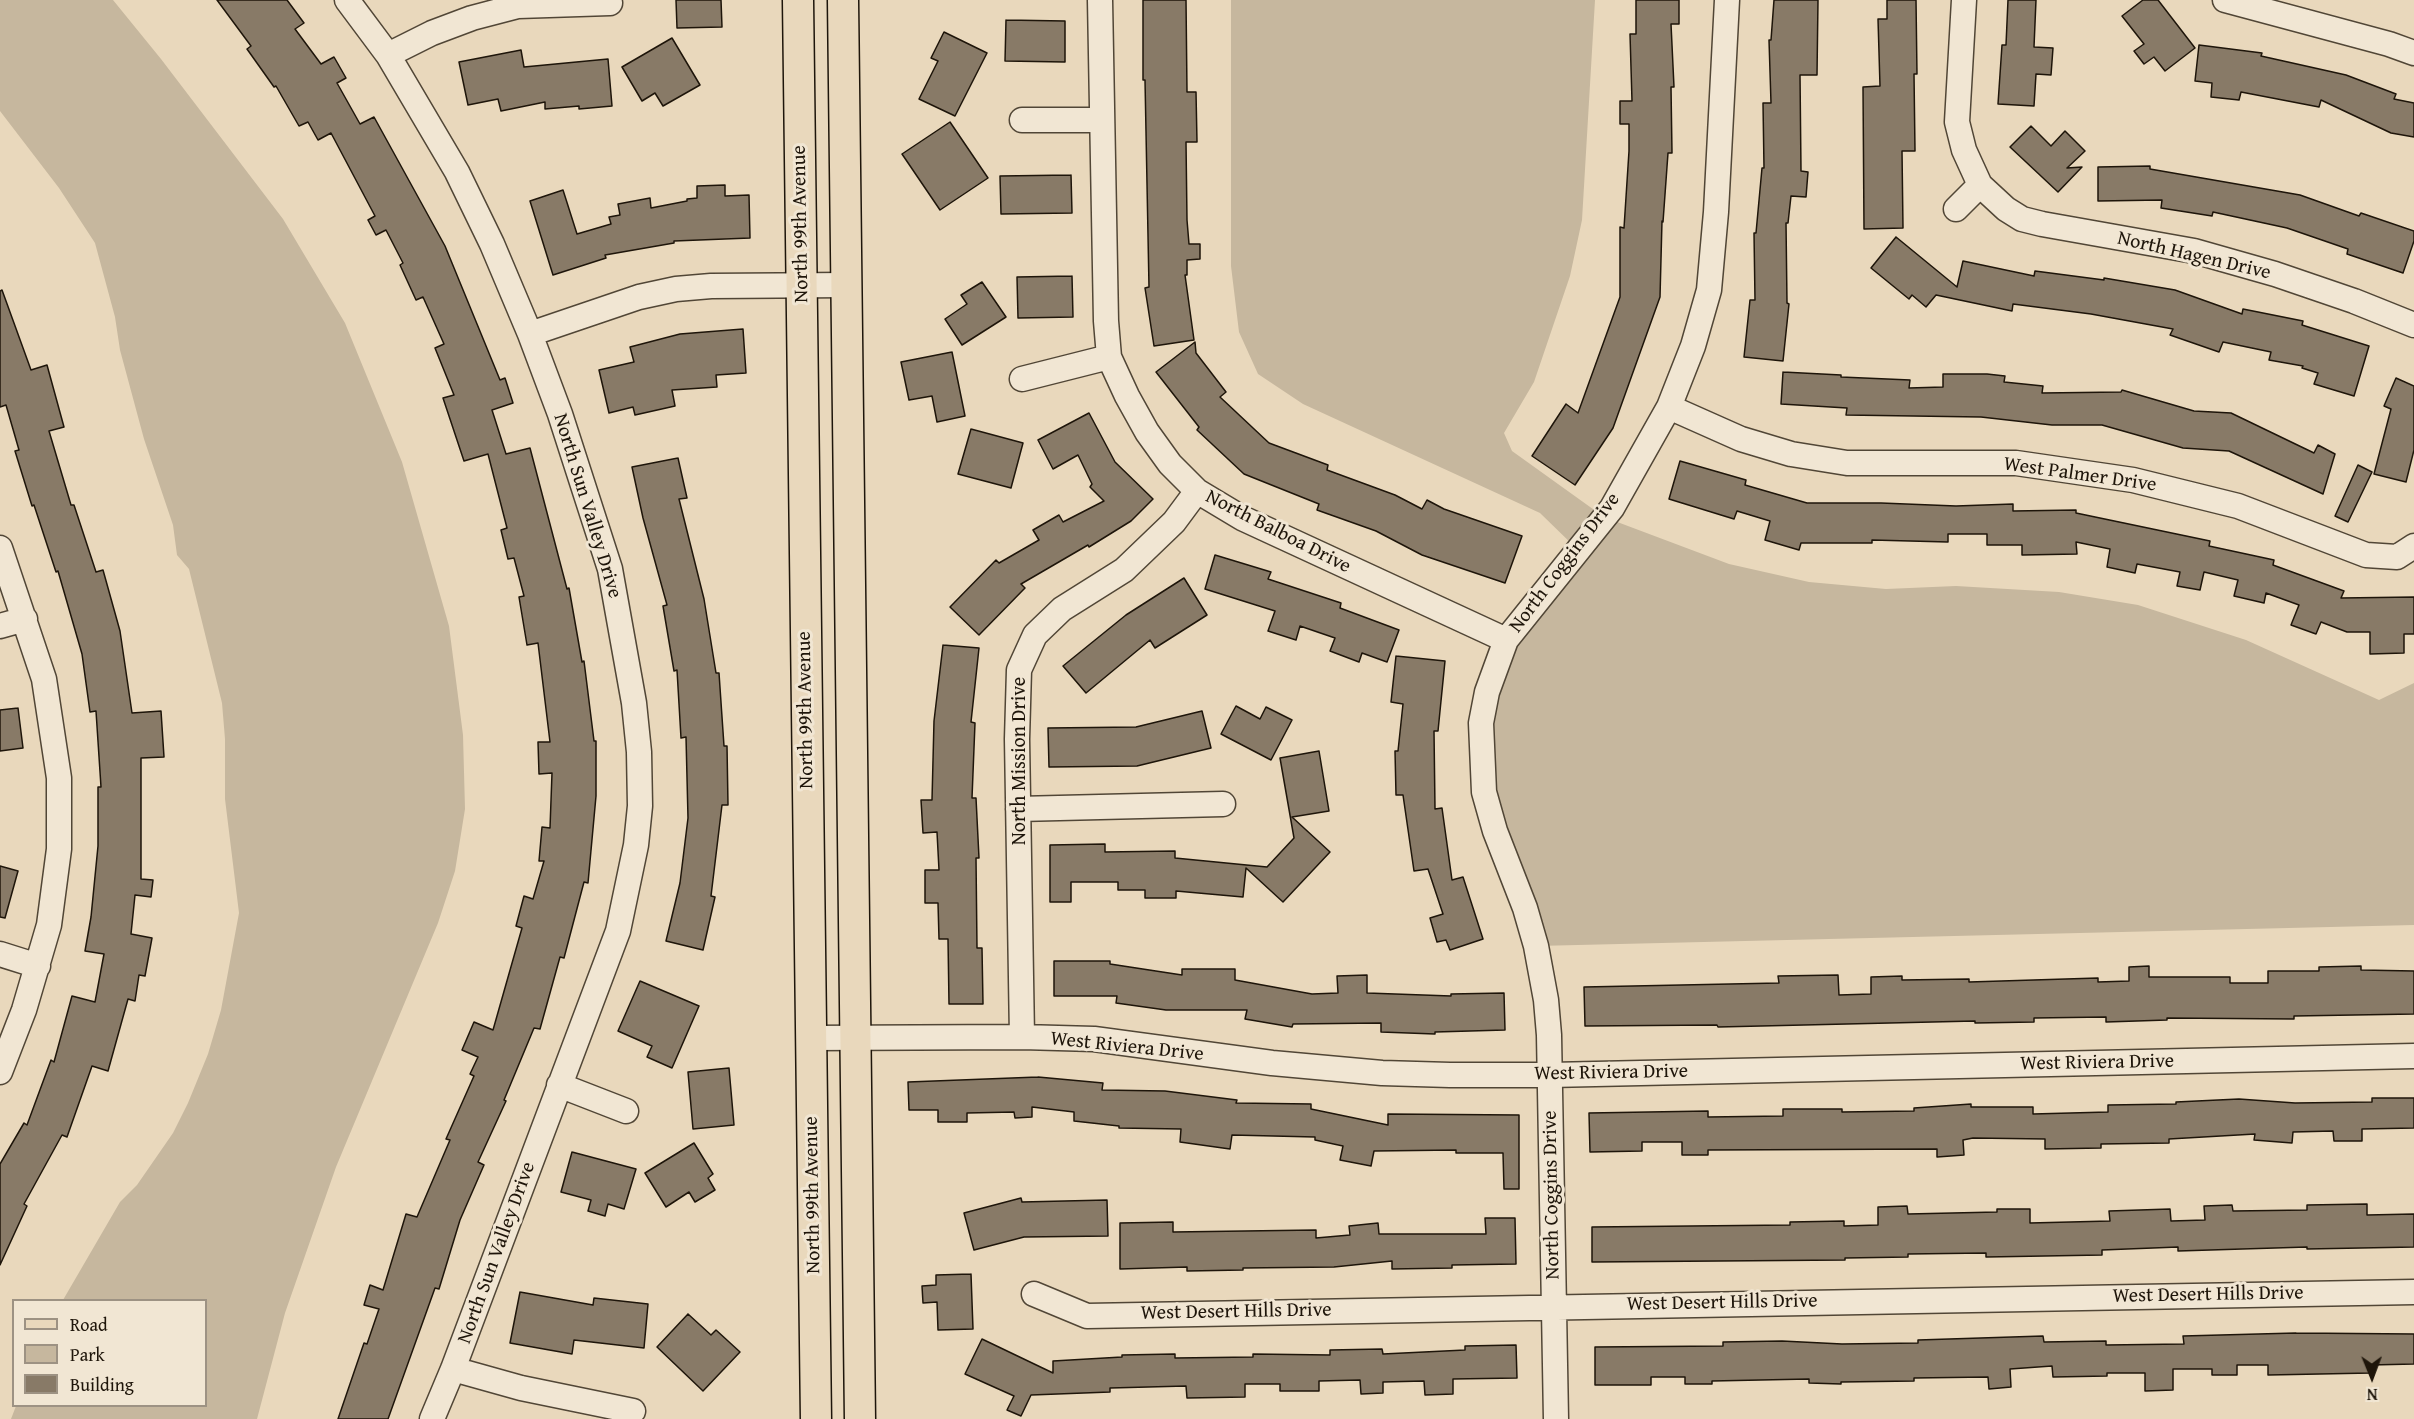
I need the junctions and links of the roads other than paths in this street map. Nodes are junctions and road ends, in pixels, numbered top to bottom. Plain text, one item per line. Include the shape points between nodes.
1 (347, 0) edge
2 (798, 0) edge
3 (843, 0) edge
4 (1100, 0) edge
5 (1727, 0) edge
6 (1964, 0) edge
7 (2225, 0) edge
8 (610, 3) dead end
9 (2414, 54) edge
10 (388, 55) junction
11 (1022, 120) dead end
12 (1102, 120) junction
13 (1980, 184) junction
14 (1956, 209) dead end
15 (802, 284) junction
16 (847, 285) junction
17 (2414, 325) edge
18 (530, 334) junction
19 (1109, 357) junction
20 (1022, 379) dead end
21 (1669, 407) junction
22 (1197, 491) junction
23 (2414, 546) edge
24 (0, 548) edge
25 (25, 619) junction
26 (0, 626) edge
27 (1506, 640) junction
28 (1223, 804) dead end
29 (1018, 809) junction
30 (0, 954) edge
31 (38, 966) junction
32 (1022, 1037) junction
33 (810, 1038) junction
34 (856, 1038) junction
35 (2414, 1056) edge
36 (0, 1072) edge
37 (1550, 1075) junction
38 (559, 1085) junction
39 (626, 1111) dead end
40 (2414, 1292) edge
41 (1034, 1294) dead end
42 (1554, 1306) junction
43 (453, 1369) junction
44 (633, 1411) dead end
45 (432, 1419) edge
46 (816, 1419) edge
47 (860, 1419) edge
48 (1556, 1419) edge

1 - 10 street, North Sun Valley Drive
2 - 15 main road, North 99th Avenue
3 - 16 main road
4 - 12 street, North Balboa Drive
5 - 21 street, North Coggins Drive via 1709,290
6 - 13 street, North Hagen Drive via 1957,122 1964,150
7 - 9 street
8 - 10 street via 518,6 472,18
10 - 18 street, North Sun Valley Drive via 457,172
11 - 12 street
12 - 19 street, North Balboa Drive
13 - 14 street
13 - 17 street, North Hagen Drive via 2022,219 2204,254 2276,273
15 - 16 street
15 - 18 street via 676,289 639,297
15 - 33 main road, North 99th Avenue
16 - 34 main road
18 - 38 street, North Sun Valley Drive via 610,569 639,752 640,806 630,881 618,931
19 - 20 street
19 - 22 street, North Balboa Drive via 1147,432 1170,464
21 - 23 street, West Palmer Drive via 1741,439 1791,454 1846,462 2016,463 2133,480 2238,506 2366,555 2397,557
21 - 27 street, North Coggins Drive via 1612,508
22 - 27 street, North Balboa Drive via 1242,518
22 - 29 street, North Mission Drive via 1174,522 1124,570 1062,609 1035,635 1019,670
24 - 25 street
25 - 26 street
25 - 31 street via 44,679 59,778 59,849 49,925
27 - 37 street, North Coggins Drive via 1487,692 1481,723 1484,792 1536,946 1546,1000
28 - 29 street
29 - 32 street, North Mission Drive
30 - 31 street
31 - 36 street
32 - 34 street, West Riviera Drive
32 - 37 street, West Riviera Drive via 1094,1040 1216,1057 1382,1073
33 - 34 street, West Riviera Drive
33 - 46 main road, North 99th Avenue
34 - 47 main road
35 - 37 street, West Riviera Drive
37 - 42 street, North Coggins Drive
38 - 39 street
38 - 43 street, North Sun Valley Drive
40 - 42 street, West Desert Hills Drive
41 - 42 street, West Desert Hills Drive via 1087,1316
42 - 48 street, North Coggins Drive
43 - 44 street via 521,1389
43 - 45 street, North Sun Valley Drive

